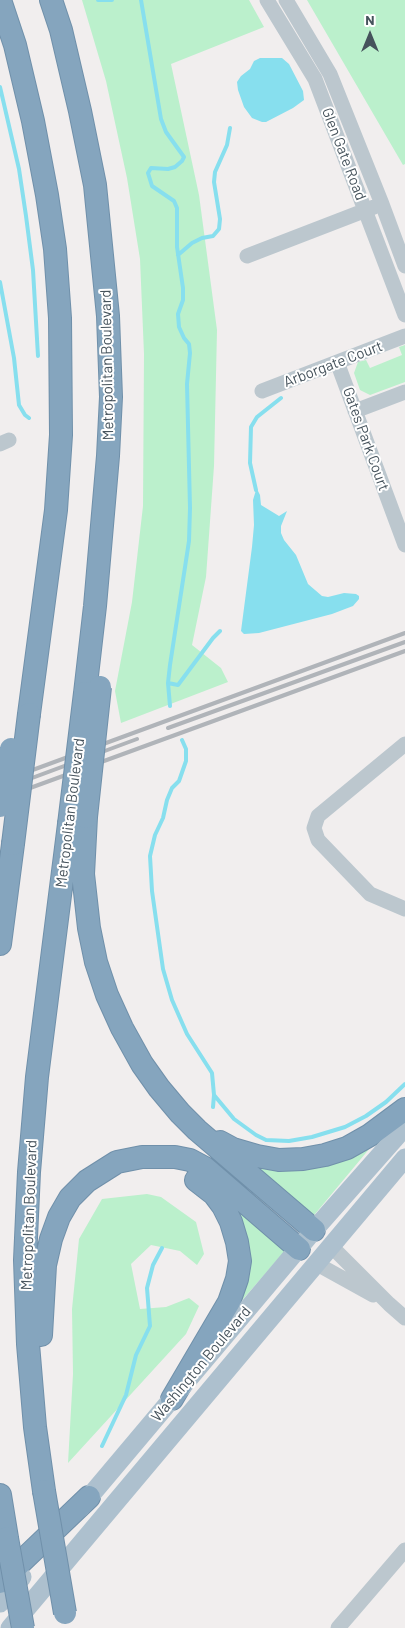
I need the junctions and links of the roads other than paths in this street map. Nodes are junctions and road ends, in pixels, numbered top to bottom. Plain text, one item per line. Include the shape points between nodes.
1 (0, 0) edge
2 (51, 0) edge
3 (267, 0) edge
4 (286, 0) edge
5 (382, 204) junction
6 (366, 210) junction
7 (248, 256) dead end
8 (405, 266) edge
9 (405, 315) edge
10 (405, 336) edge
11 (337, 362) junction
12 (262, 391) dead end
13 (405, 392) edge
14 (355, 411) junction
15 (405, 545) edge
16 (23, 717) junction
17 (405, 744) edge
18 (0, 806) edge
19 (78, 820) junction
20 (405, 909) edge
21 (0, 944) edge
22 (405, 1109) edge
23 (405, 1127) edge
24 (196, 1130) junction
25 (142, 1157) junction
26 (405, 1158) edge
27 (314, 1230) junction
28 (331, 1246) junction
29 (299, 1249) junction
30 (317, 1264) junction
31 (389, 1304) junction
32 (405, 1318) edge
33 (172, 1399) junction
34 (44, 1491) junction
35 (0, 1494) edge
36 (89, 1497) junction
37 (405, 1550) edge
38 (0, 1574) edge
39 (0, 1582) edge
40 (0, 1603) edge
41 (67, 1621) edge
42 (10, 1628) edge
43 (19, 1628) edge
44 (23, 1628) edge
45 (338, 1628) edge

1 - 16 highway via 15,45 47,195 60,318 61,435 56,510
2 - 19 highway, Metropolitan Boulevard, bridge via 61,30 95,186 108,316 111,398 92,690
3 - 6 street, Glen Gate Road via 315,79
4 - 5 street, Glen Gate Road via 330,74
5 - 6 street
5 - 8 street, Glen Gate Road
6 - 7 street
6 - 9 street, Glen Gate Road
10 - 11 street, Arborgate Court
11 - 12 street, Arborgate Court
11 - 14 street, Gates Park Court
13 - 14 street
14 - 15 street, Gates Park Court
16 - 18 highway, bridge
16 - 21 highway, bridge via 13,844
17 - 20 street via 318,816 314,828 318,840 370,894
19 - 24 highway via 89,928 107,995 142,1064
19 - 34 highway, Metropolitan Boulevard via 37,1077 25,1250 28,1344
22 - 24 highway via 347,1148 303,1159 279,1160 257,1156 233,1149
23 - 27 main road, Washington Boulevard
24 - 27 highway
25 - 29 highway via 175,1157 206,1168
25 - 33 highway via 185,1174 214,1194 231,1222 240,1261 238,1279 229,1302
25 - 34 highway via 117,1162 86,1181 70,1198 51,1239 45,1265 41,1336
26 - 28 main road, Washington Boulevard
27 - 28 main road
27 - 29 main road, Washington Boulevard
28 - 30 main road, Washington Boulevard
28 - 31 street
29 - 30 main road
29 - 33 main road, Washington Boulevard
30 - 31 street
30 - 42 main road, Washington Boulevard
31 - 32 street
33 - 36 main road, Washington Boulevard
34 - 41 highway, Metropolitan Boulevard, bridge
35 - 44 highway, bridge
36 - 39 highway
36 - 40 main road, Washington Boulevard
37 - 45 street
38 - 43 highway

